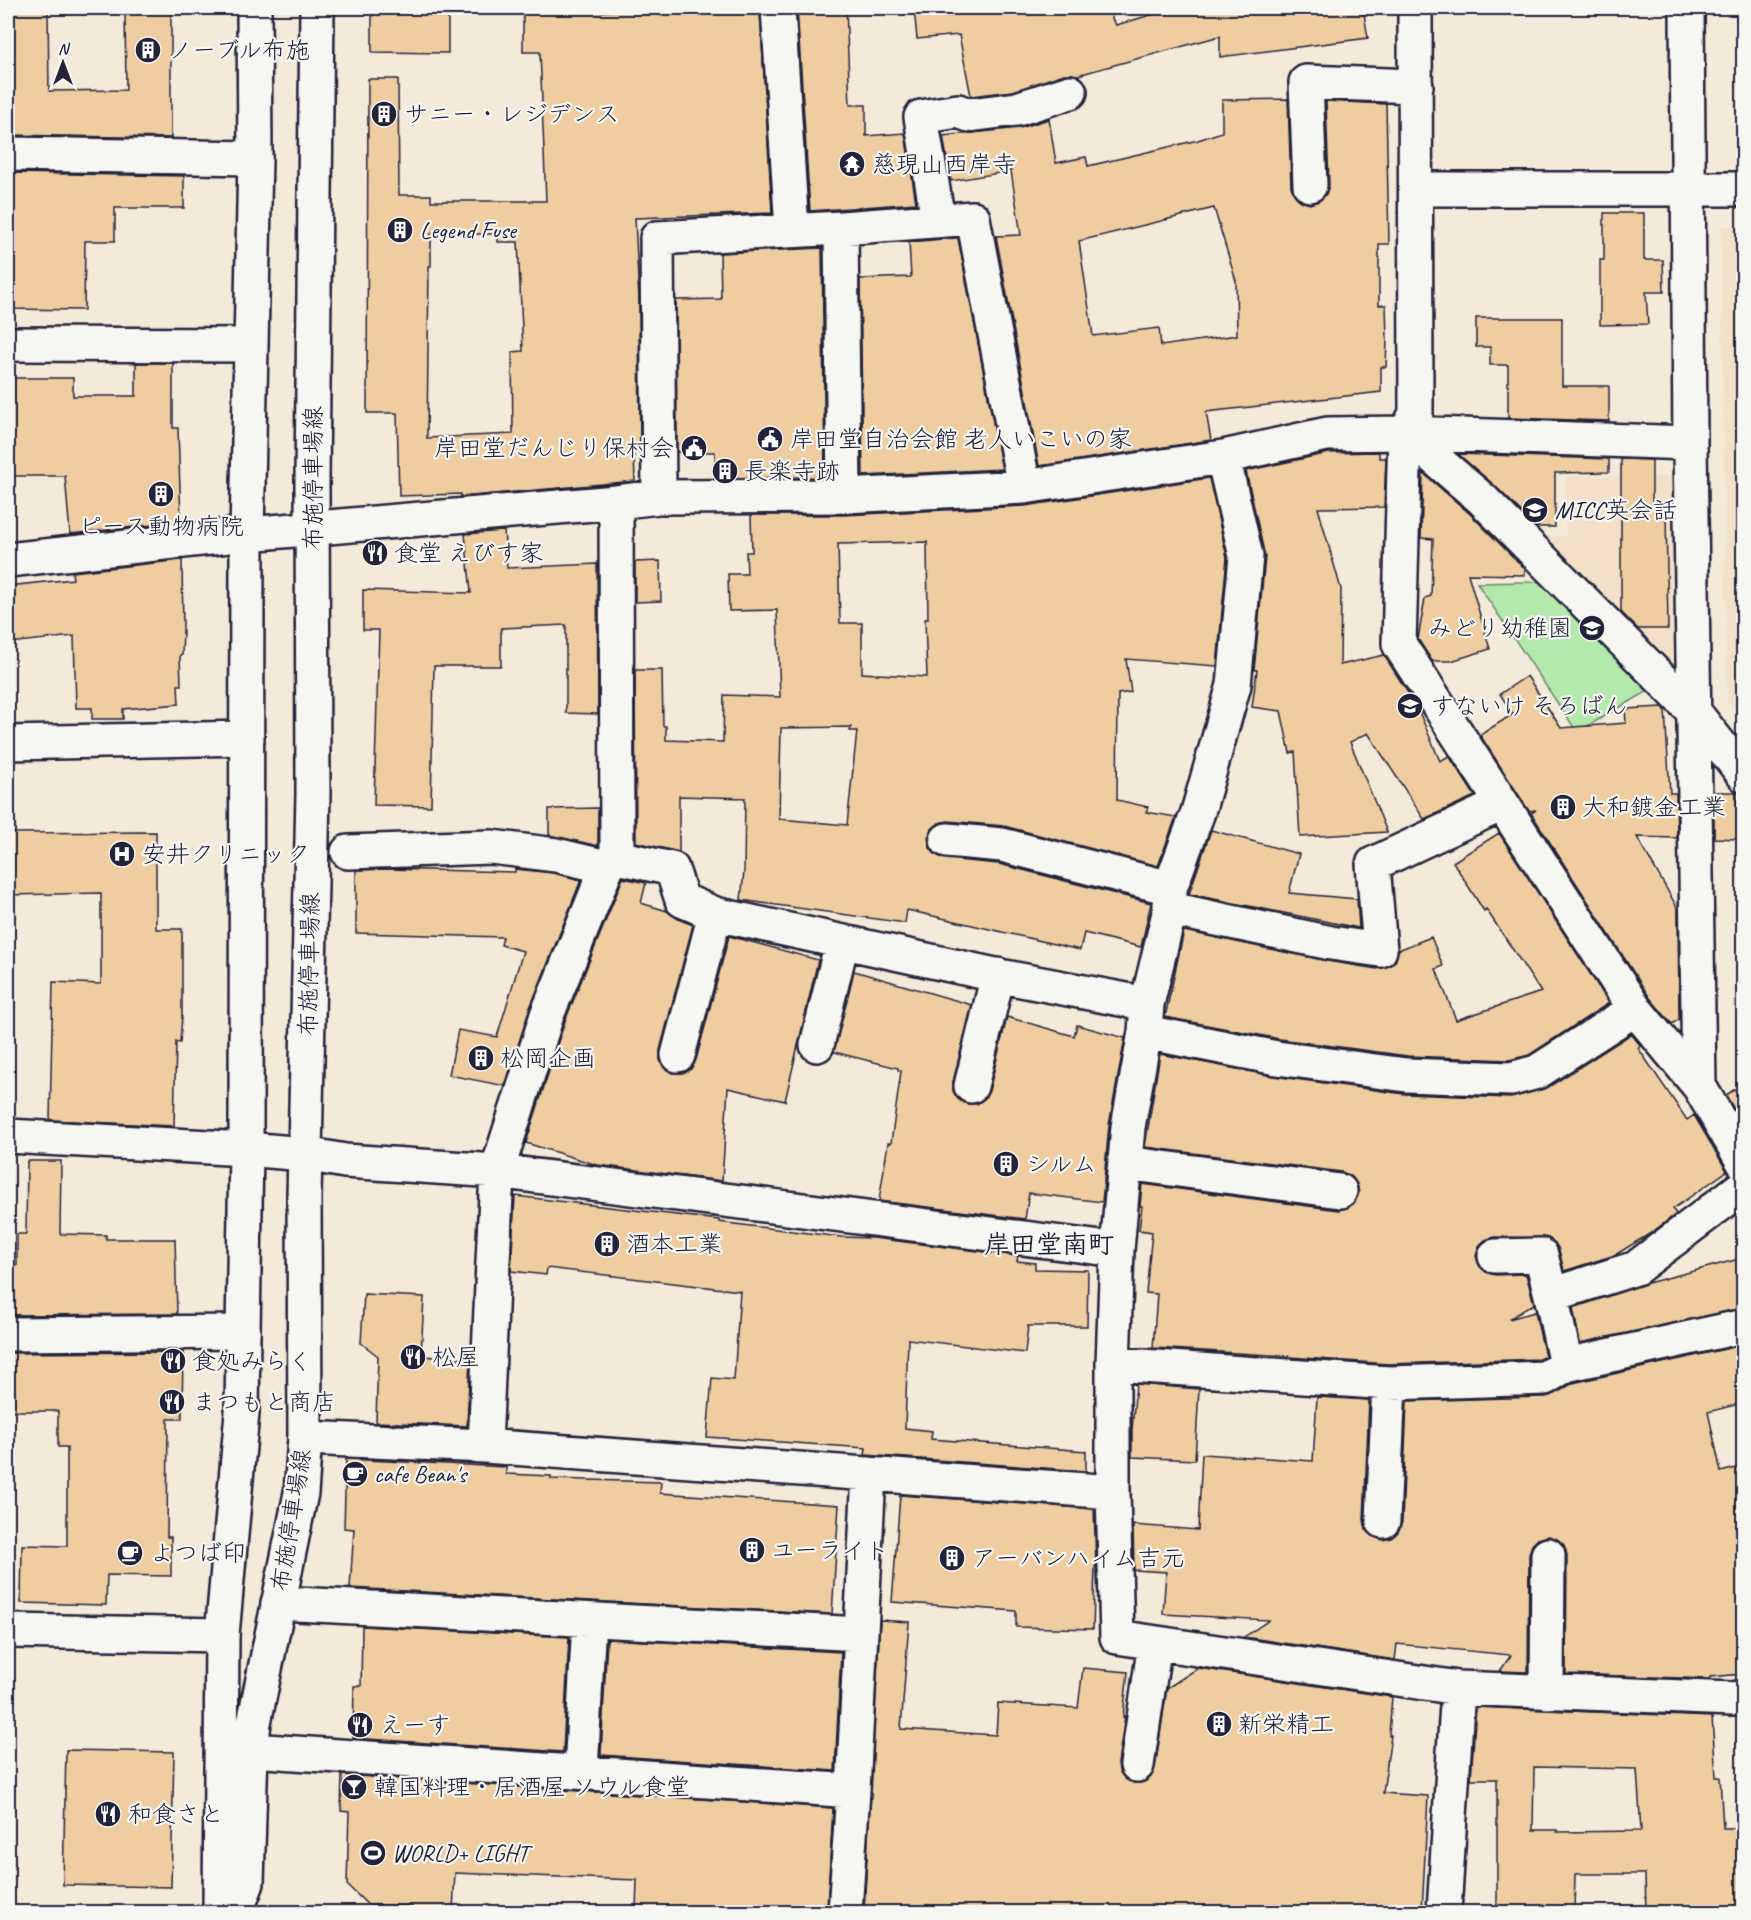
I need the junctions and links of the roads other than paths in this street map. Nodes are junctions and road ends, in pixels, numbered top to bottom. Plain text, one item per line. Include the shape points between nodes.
1 (255, 8) edge
2 (317, 8) edge
3 (778, 8) edge
4 (1415, 8) edge
5 (1687, 8) edge
6 (1416, 86) junction
7 (1070, 92) dead end
8 (8, 154) edge
9 (255, 158) junction
10 (1310, 185) dead end
11 (1416, 189) junction
12 (1743, 189) edge
13 (1690, 190) junction
14 (938, 220) junction
15 (841, 228) junction
16 (792, 230) junction
17 (8, 344) edge
18 (250, 345) junction
19 (1405, 433) junction
20 (1690, 443) junction
21 (1223, 457) junction
22 (1024, 487) junction
23 (659, 496) junction
24 (844, 496) junction
25 (616, 502) junction
26 (312, 529) junction
27 (247, 534) junction
28 (8, 560) edge
29 (1695, 713) junction
30 (247, 738) junction
31 (8, 743) edge
32 (1743, 775) edge
33 (1502, 804) junction
34 (947, 840) dead end
35 (348, 852) dead end
36 (612, 862) junction
37 (1170, 898) junction
38 (715, 914) junction
39 (842, 942) junction
40 (998, 975) junction
41 (1635, 1009) junction
42 (1146, 1018) junction
43 (817, 1045) dead end
44 (678, 1055) dead end
45 (971, 1086) dead end
46 (1699, 1086) junction
47 (8, 1136) edge
48 (246, 1149) junction
49 (305, 1154) junction
50 (1125, 1163) junction
51 (1743, 1163) edge
52 (497, 1171) junction
53 (1743, 1185) edge
54 (1340, 1191) dead end
55 (1117, 1250) junction
56 (1495, 1256) dead end
57 (1551, 1295) junction
58 (1743, 1326) edge
59 (243, 1332) junction
60 (8, 1334) edge
61 (1113, 1364) junction
62 (1566, 1365) junction
63 (1389, 1383) junction
64 (305, 1438) junction
65 (485, 1446) junction
66 (869, 1474) junction
67 (1113, 1492) junction
68 (1383, 1521) dead end
69 (1548, 1555) dead end
70 (278, 1603) junction
71 (589, 1620) junction
72 (8, 1631) edge
73 (861, 1634) junction
74 (222, 1635) junction
75 (1155, 1643) junction
76 (1458, 1688) junction
77 (1548, 1692) junction
78 (1743, 1697) edge
79 (250, 1750) junction
80 (1137, 1766) dead end
81 (581, 1772) junction
82 (853, 1791) junction
83 (220, 1912) edge
84 (236, 1912) edge
85 (845, 1912) edge
86 (1444, 1912) edge

1 - 9 street
2 - 26 street, 布施停車場線
3 - 16 street
4 - 6 street
5 - 13 street
6 - 10 street via 1306,82
6 - 11 street
7 - 14 street via 1017,109 921,117
8 - 9 street
9 - 18 street
11 - 13 street
11 - 19 street via 1416,414
12 - 13 street
13 - 20 street
14 - 15 street
14 - 22 street via 973,218
15 - 16 street
15 - 24 street
16 - 23 street via 657,238
17 - 18 street
18 - 27 street
19 - 20 street
19 - 21 street via 1327,434
19 - 29 street via 1482,499
19 - 33 street via 1399,644
20 - 29 street
21 - 22 street
21 - 37 street via 1246,556 1234,685
22 - 24 street
23 - 24 street
23 - 25 street
25 - 26 street
25 - 36 street
26 - 27 street
26 - 49 street, 布施停車場線 via 313,793
27 - 28 street
27 - 30 street
29 - 32 street
29 - 46 street
30 - 31 street
30 - 48 street
33 - 37 street via 1373,864 1380,950 1331,943
33 - 41 street
34 - 37 street via 1002,846
35 - 36 street via 491,847
36 - 38 street via 672,869 682,900
36 - 52 street via 547,1015
37 - 42 street
38 - 39 street
38 - 44 street
39 - 40 street
39 - 43 street
40 - 42 street
40 - 45 street
41 - 42 street via 1537,1072 1511,1079 1394,1074 1277,1058
41 - 46 street
42 - 50 street
46 - 51 street
47 - 48 street
48 - 49 street
48 - 59 street
49 - 52 street via 345,1161
49 - 64 street, 布施停車場線
50 - 54 street
50 - 55 street
52 - 55 street
52 - 65 street
53 - 57 street via 1636,1268
55 - 61 street
56 - 57 street via 1541,1255
57 - 62 street
58 - 62 street
59 - 60 street
59 - 74 street via 242,1413
61 - 63 street
61 - 67 street
62 - 63 street via 1545,1378
63 - 68 street
64 - 65 street
64 - 70 street, 布施停車場線 via 301,1492
65 - 66 street
66 - 67 street
66 - 73 street
67 - 75 street via 1117,1637
69 - 77 street
70 - 71 street
70 - 79 street, 布施停車場線
71 - 73 street
71 - 81 street
72 - 74 street
73 - 82 street
74 - 83 street
75 - 76 street
75 - 80 street
76 - 77 street
76 - 86 street
77 - 78 street
79 - 81 street
79 - 84 street, 布施停車場線 via 247,1883
81 - 82 street
82 - 85 street

